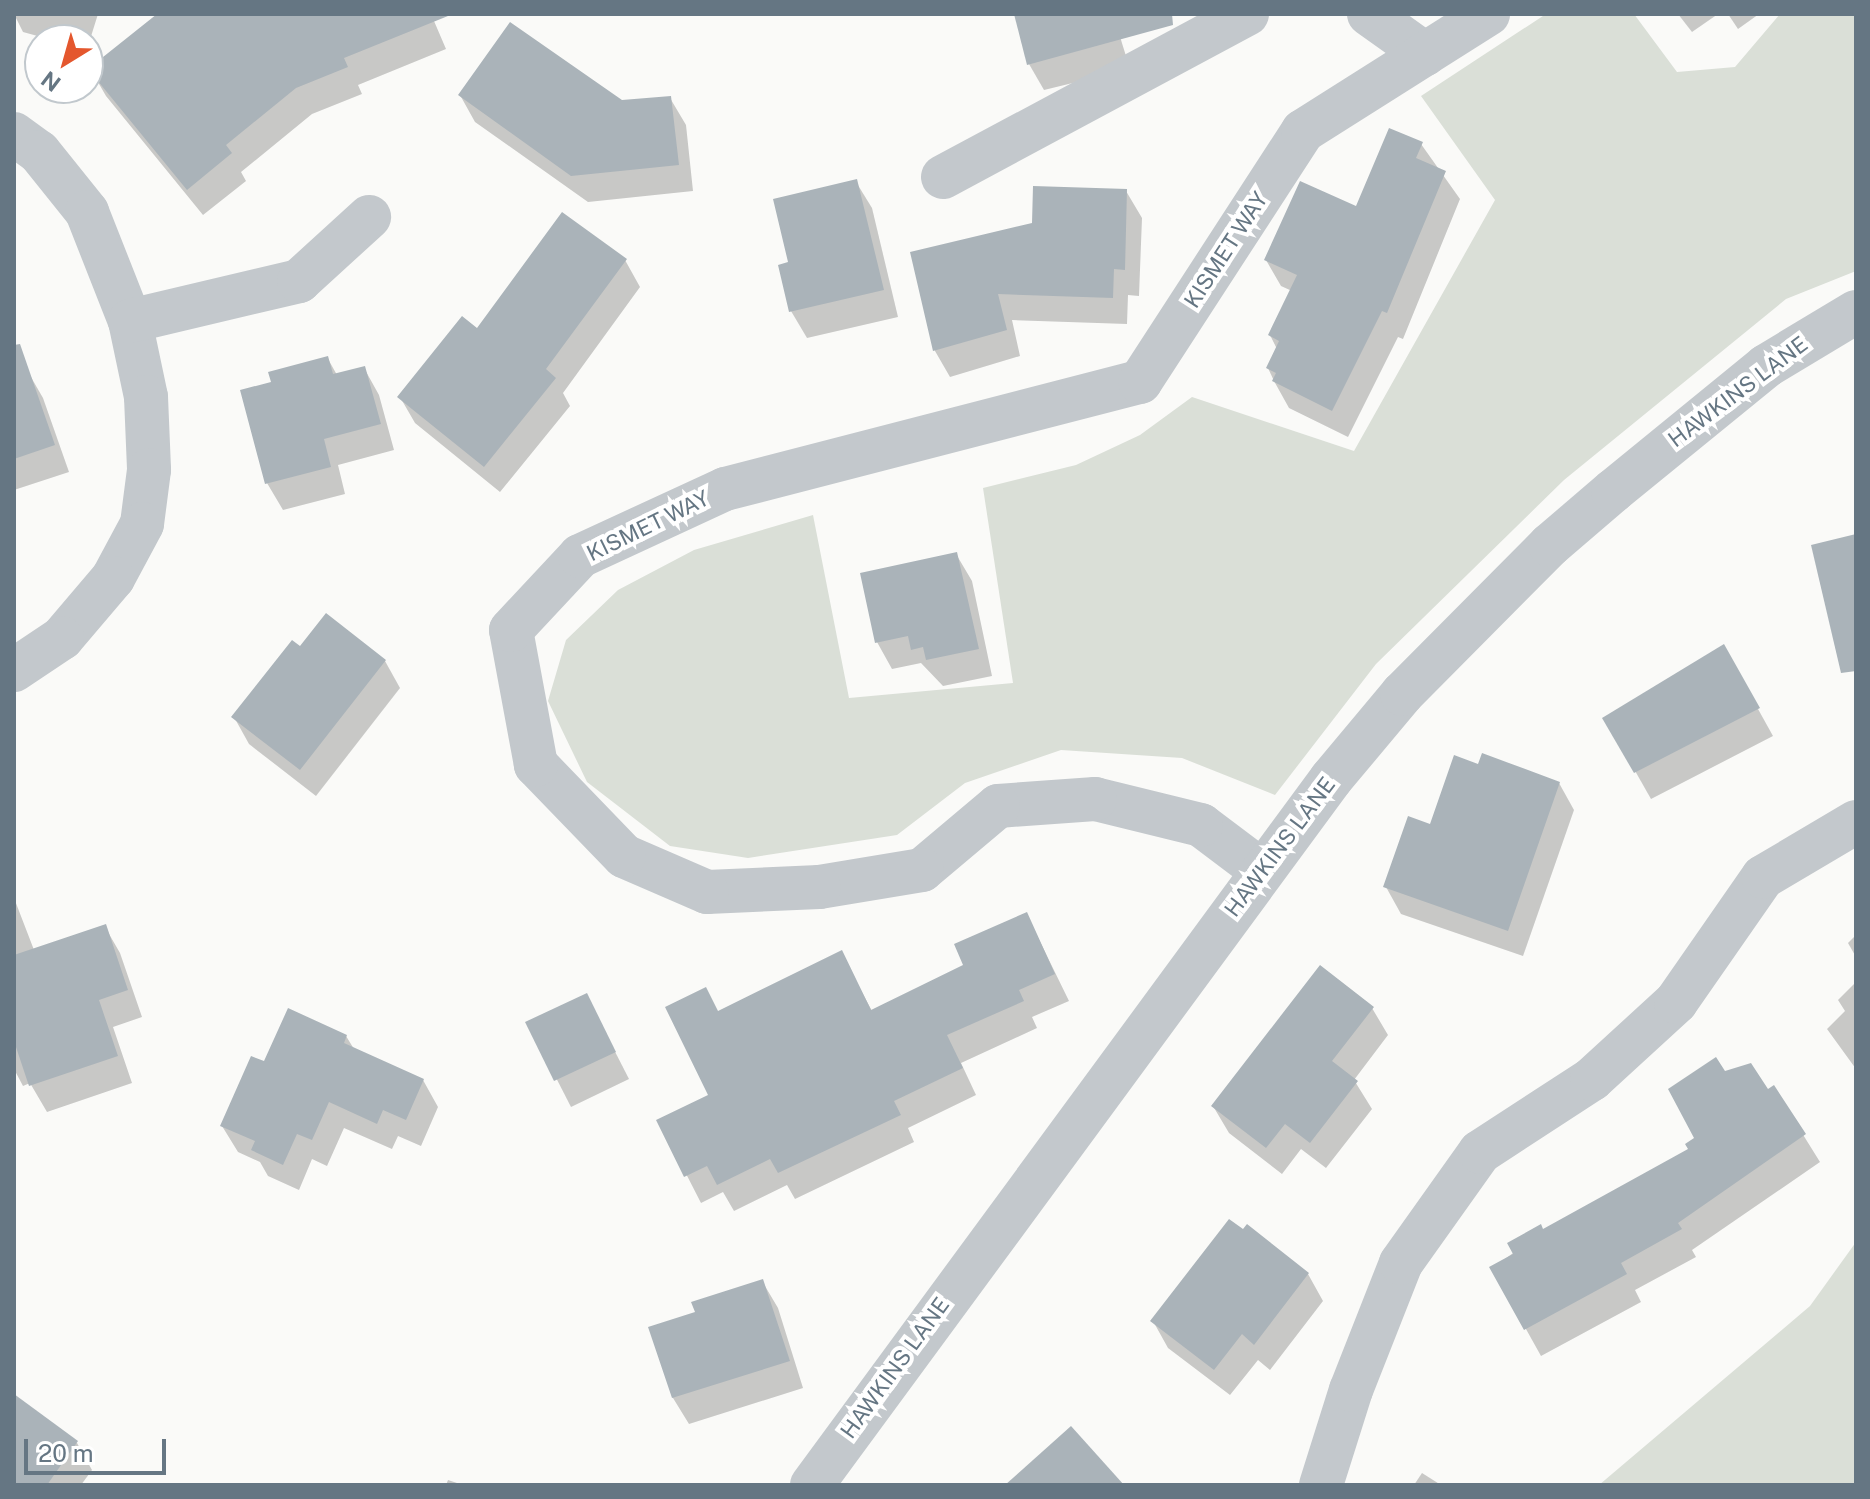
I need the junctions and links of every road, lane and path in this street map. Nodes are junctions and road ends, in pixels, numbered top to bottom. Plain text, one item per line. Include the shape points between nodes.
1 (1247, 14) edge
2 (1369, 14) edge
3 (1488, 14) edge
4 (1425, 54) junction
5 (14, 134) edge
6 (943, 177) dead end
7 (369, 217) dead end
8 (1856, 312) edge
9 (130, 321) junction
10 (14, 670) edge
11 (1856, 822) edge
12 (1262, 871) junction
13 (812, 1485) edge
14 (1321, 1485) edge

1 - 6 street
2 - 4 street
3 - 4 street, KISMET WAY
4 - 12 street, KISMET WAY via 1303,131 1140,382 725,489 580,556 511,630 536,765 624,856 707,892 819,887 922,870 998,806 1095,799 1201,825
5 - 9 street via 39,152 87,212
7 - 9 street via 299,281
8 - 12 street, HAWKINS LANE via 1766,366 1550,545 1402,694
9 - 10 street via 146,397 149,470 142,524 113,578 62,638
11 - 14 street via 1763,877 1676,1002 1592,1079 1480,1152 1401,1263
12 - 13 street, HAWKINS LANE

